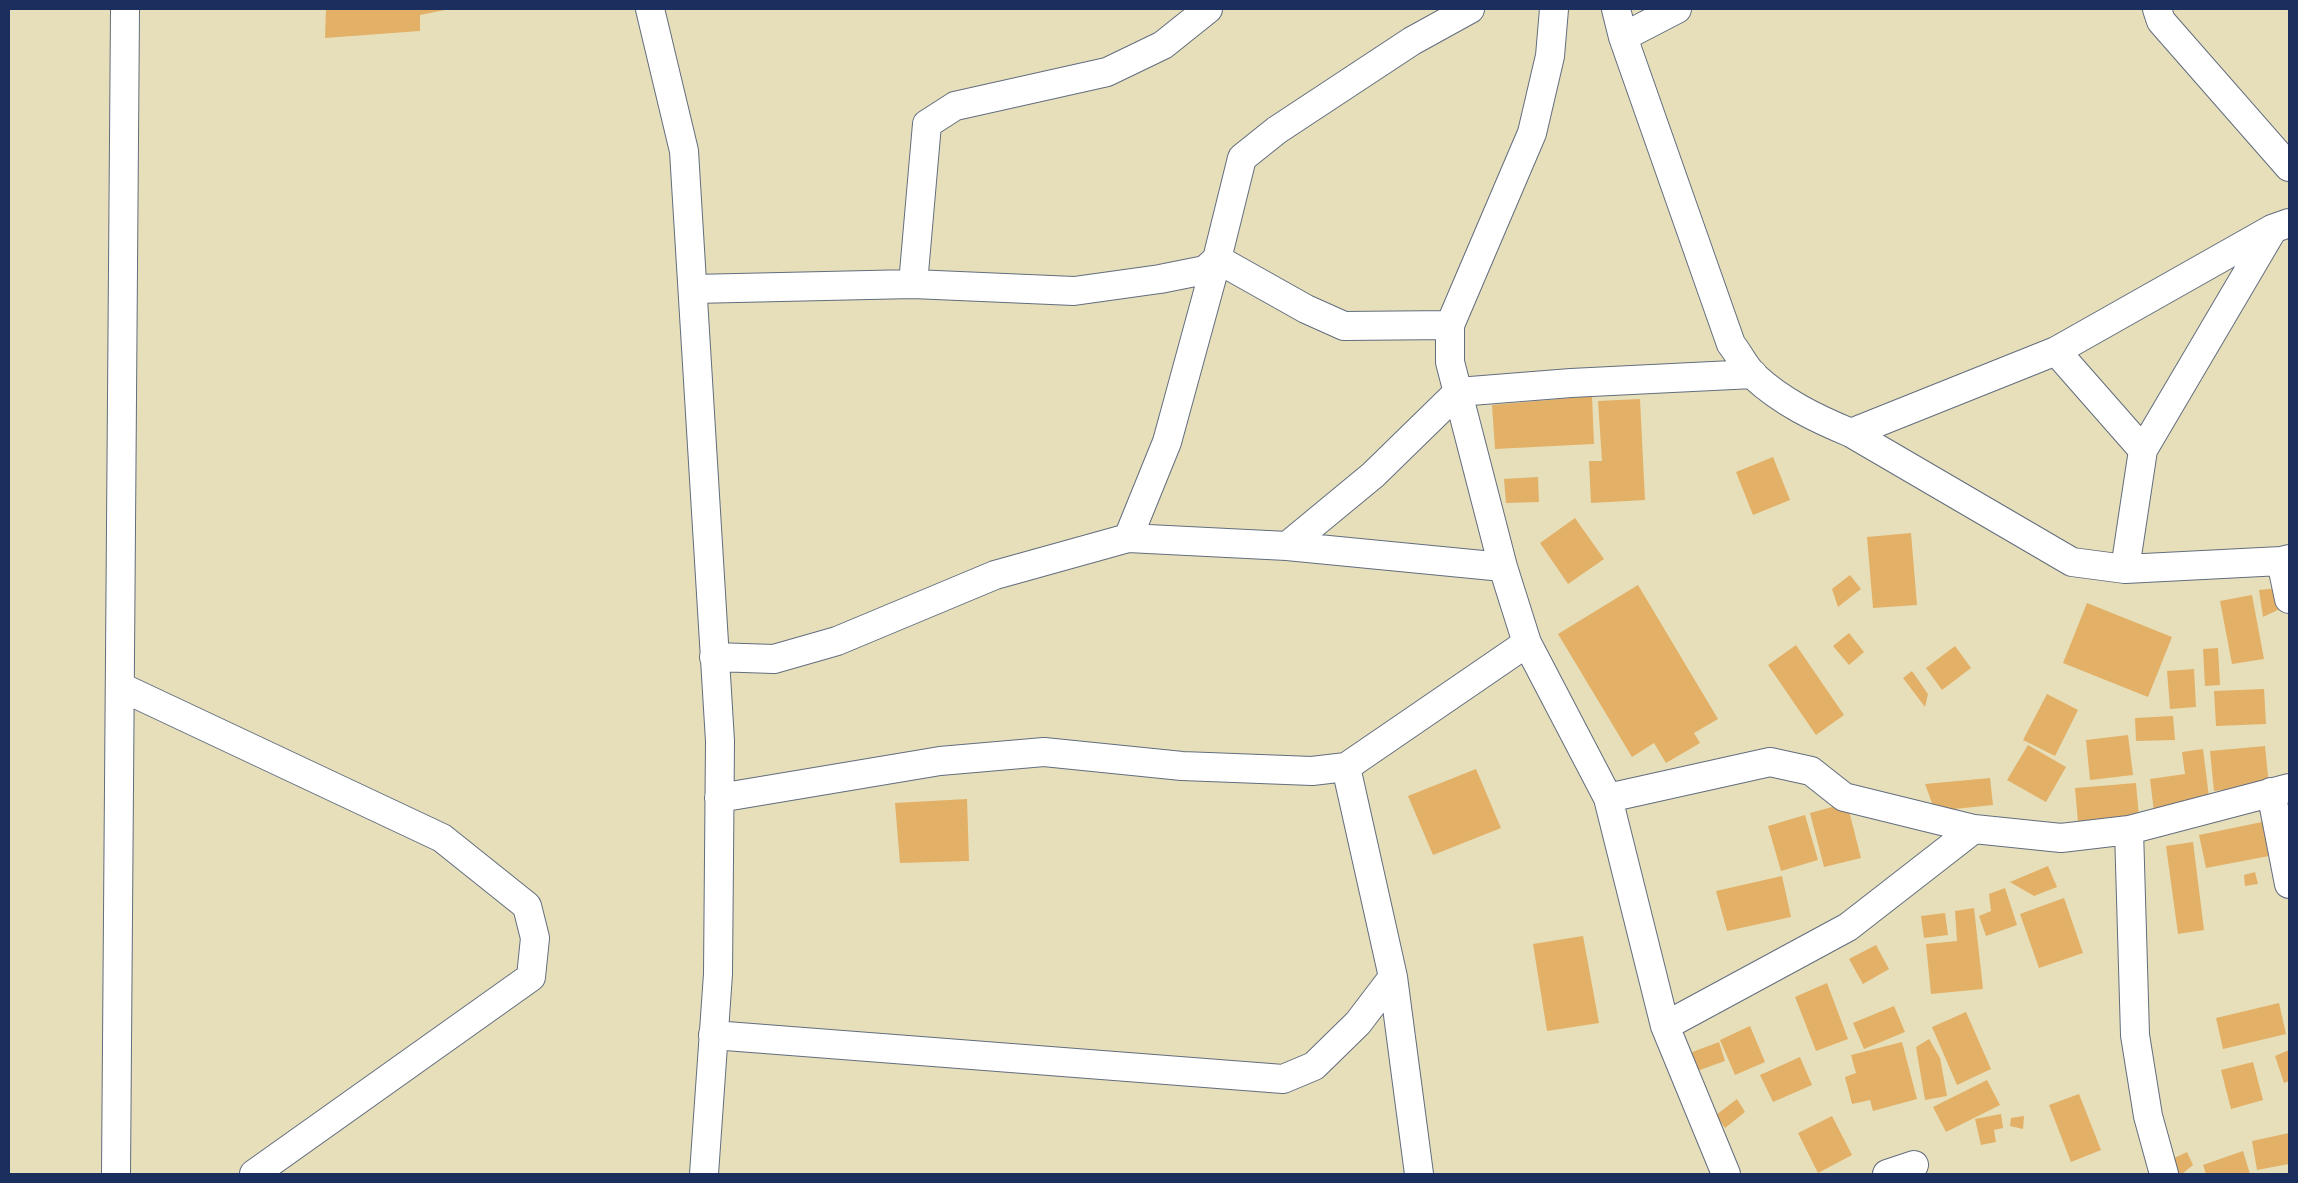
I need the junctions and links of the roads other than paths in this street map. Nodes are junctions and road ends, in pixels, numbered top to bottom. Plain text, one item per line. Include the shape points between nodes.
1 (125, 9) edge
2 (650, 9) edge
3 (1208, 9) edge
4 (1470, 9) edge
5 (1554, 9) edge
6 (1616, 9) edge
7 (1677, 9) edge
8 (2157, 9) edge
9 (1623, 37) junction
10 (2289, 167) edge
11 (2281, 226) edge
12 (1217, 259) junction
13 (913, 284) junction
14 (693, 289) junction
15 (1450, 325) junction
16 (2056, 352) junction
17 (1753, 374) junction
18 (1458, 392) junction
19 (1851, 433) junction
20 (2143, 450) junction
21 (1128, 538) junction
22 (1287, 546) junction
23 (2285, 560) edge
24 (1503, 567) junction
25 (2125, 569) junction
26 (2289, 599) edge
27 (1527, 643) junction
28 (714, 658) junction
29 (121, 687) junction
30 (1346, 767) junction
31 (2280, 790) edge
32 (720, 798) junction
33 (1608, 798) junction
34 (1974, 829) junction
35 (2129, 830) junction
36 (2289, 884) edge
37 (1392, 977) junction
38 (1665, 1026) junction
39 (713, 1035) junction
40 (1914, 1165) dead end
41 (116, 1174) edge
42 (254, 1174) edge
43 (704, 1174) edge
44 (1419, 1174) edge
45 (1726, 1174) edge
46 (1886, 1174) edge
47 (2164, 1174) edge

1 - 29 street
2 - 14 street via 684,151
3 - 13 street via 1163,45 1107,72 955,106 927,124
4 - 12 street via 1412,41 1277,130 1242,158
5 - 15 street via 1550,56 1532,133
6 - 9 street
7 - 9 street
8 - 10 street via 2162,21
9 - 17 street via 1732,344
11 - 16 street
11 - 20 street
12 - 13 street via 1205,270 1160,280 1074,291
12 - 15 street via 1306,309 1344,326
12 - 21 street via 1167,442
13 - 14 street
14 - 28 street
15 - 18 street via 1450,362
16 - 19 street
16 - 20 street
17 - 18 street
17 - 19 street via 1780,397 1812,417
18 - 22 street via 1373,475
18 - 24 street
19 - 25 street via 2072,562
20 - 25 street
21 - 22 street
21 - 28 street via 995,575 838,641 774,659
22 - 24 street
23 - 25 street
23 - 26 street
24 - 27 street
27 - 30 street
27 - 33 street
28 - 32 street
29 - 41 street
29 - 42 street via 442,838 527,906 535,938 531,977
30 - 32 street via 1312,771 1182,766 1044,752 940,761
30 - 37 street
31 - 35 street
31 - 36 street
32 - 39 street via 718,974
33 - 34 street via 1770,762 1810,771 1844,797
33 - 38 street
34 - 35 street via 2061,838
34 - 38 street via 1848,927
35 - 47 street via 2135,1035 2148,1116
37 - 39 street via 1358,1023 1314,1066 1283,1079
37 - 44 street
38 - 45 street
39 - 43 street
40 - 46 street

